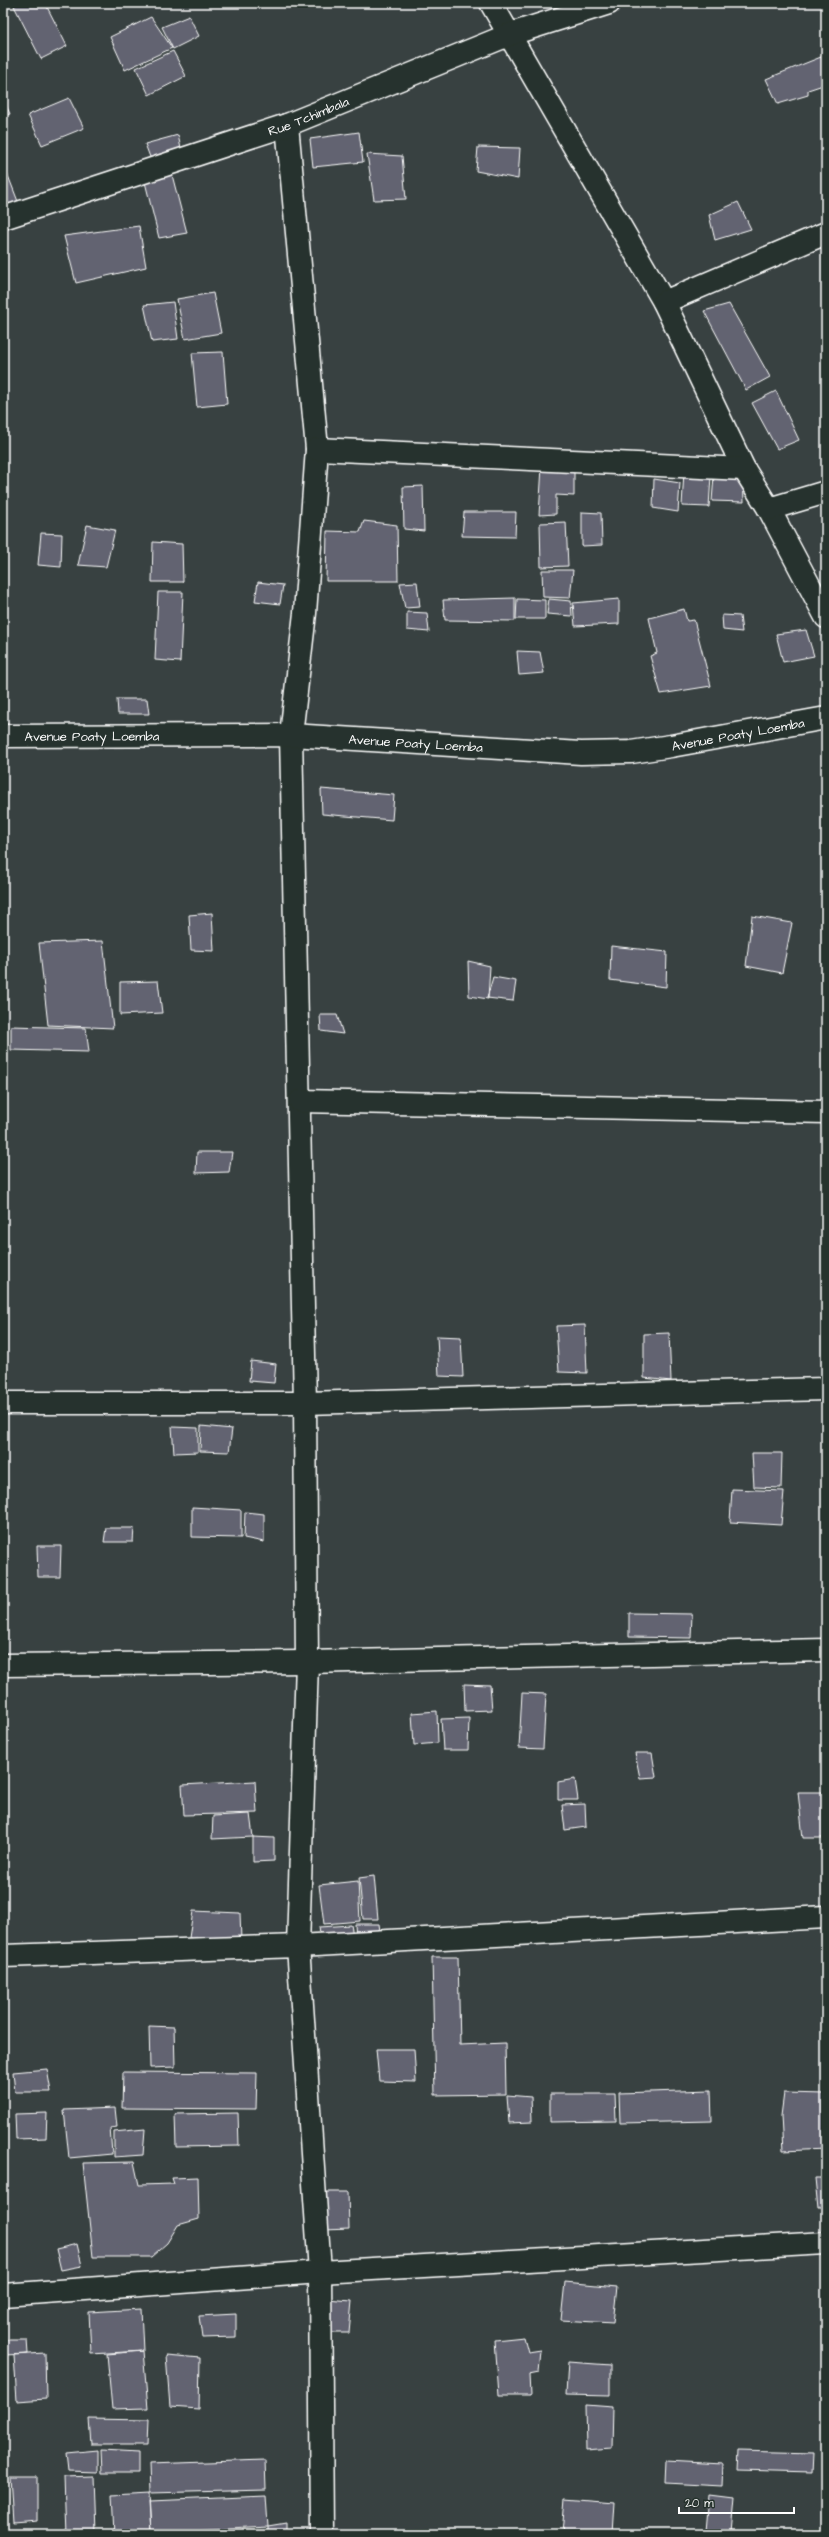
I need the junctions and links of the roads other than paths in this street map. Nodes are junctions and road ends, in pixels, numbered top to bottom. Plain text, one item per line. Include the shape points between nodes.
1 (609, 3) edge
2 (498, 7) edge
3 (511, 34) junction
4 (287, 125) junction
5 (3, 218) edge
6 (826, 233) edge
7 (664, 302) junction
8 (317, 449) junction
9 (744, 469) junction
10 (826, 492) edge
11 (769, 509) junction
12 (826, 617) edge
13 (826, 718) edge
14 (292, 735) junction
15 (3, 736) edge
16 (300, 1100) junction
17 (826, 1112) edge
18 (826, 1389) edge
19 (3, 1403) edge
20 (305, 1403) junction
21 (826, 1650) edge
22 (307, 1662) junction
23 (3, 1665) edge
24 (826, 1917) edge
25 (298, 1946) junction
26 (3, 1956) edge
27 (826, 2242) edge
28 (320, 2272) junction
29 (3, 2295) edge
30 (322, 2534) edge

1 - 3 street, Rue Tchimbala
2 - 3 street
3 - 4 street, Rue Tchimbala
3 - 7 street
4 - 5 street, Rue Tchimbala
4 - 8 street
6 - 7 street
7 - 9 street
8 - 9 street
8 - 14 street via 306,613
9 - 11 street
10 - 11 street
11 - 12 street
13 - 14 street, Avenue Poaty Loemba via 631,752 581,754
14 - 15 street, Avenue Poaty Loemba
14 - 16 street
16 - 17 street
16 - 20 street
18 - 20 street
19 - 20 street
20 - 22 street
21 - 22 street
22 - 23 street
22 - 25 street
24 - 25 street
25 - 26 street
25 - 28 street
27 - 28 street
28 - 29 street
28 - 30 street

